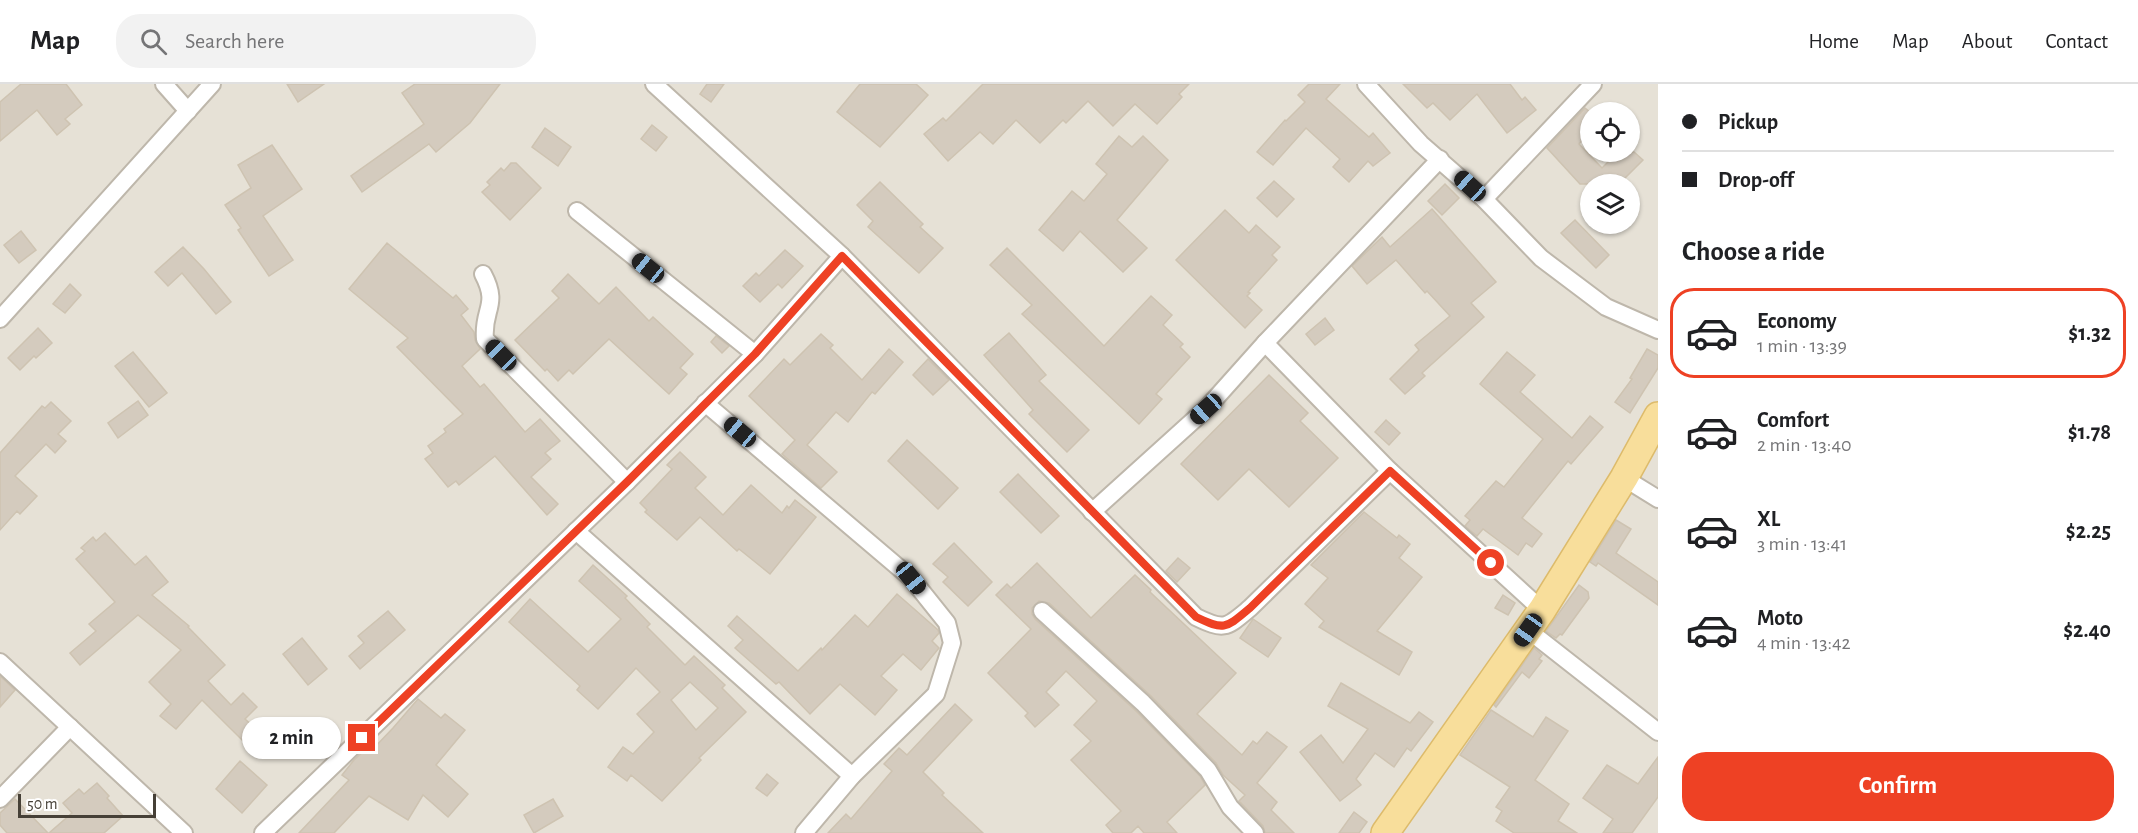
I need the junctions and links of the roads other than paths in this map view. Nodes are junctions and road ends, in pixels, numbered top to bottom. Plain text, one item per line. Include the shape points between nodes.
1 (164, 84) edge
2 (212, 84) edge
3 (654, 84) edge
4 (1366, 84) edge
5 (1593, 84) edge
6 (188, 111) junction
7 (1440, 159) junction
8 (1484, 200) junction
9 (577, 211) dead end
10 (842, 256) junction
11 (483, 274) dead end
12 (0, 318) edge
13 (1658, 330) edge
14 (1265, 343) junction
15 (755, 354) junction
16 (705, 403) junction
17 (1658, 416) edge
18 (1390, 471) junction
19 (1624, 478) junction
20 (627, 482) junction
21 (1658, 499) edge
22 (1092, 512) junction
23 (576, 531) junction
24 (1042, 611) dead end
25 (1535, 620) junction
26 (0, 662) edge
27 (70, 727) junction
28 (1658, 732) edge
29 (852, 776) junction
30 (0, 799) edge
31 (1393, 830) edge
32 (184, 833) edge
33 (262, 833) edge
34 (804, 833) edge
35 (1255, 833) edge

1 - 6 street
2 - 6 street
3 - 10 street
4 - 7 street
5 - 8 street
6 - 12 street
7 - 8 street
7 - 14 street
8 - 13 street via 1540,258 1606,307
9 - 15 street
10 - 15 street
10 - 22 street
11 - 20 street via 491,290 485,339
14 - 18 street
14 - 22 street via 1206,409
15 - 16 street
16 - 20 street
16 - 29 street via 911,578 947,623 952,643 936,694
17 - 19 main road
18 - 22 street via 1250,608 1231,624 1216,627 1196,617
18 - 25 street
19 - 21 street
19 - 25 main road
20 - 23 street
23 - 29 street
23 - 33 street
24 - 35 street via 1143,703 1208,770 1230,807
25 - 28 street
25 - 31 main road
26 - 27 street
27 - 30 street
27 - 32 street
29 - 34 street

